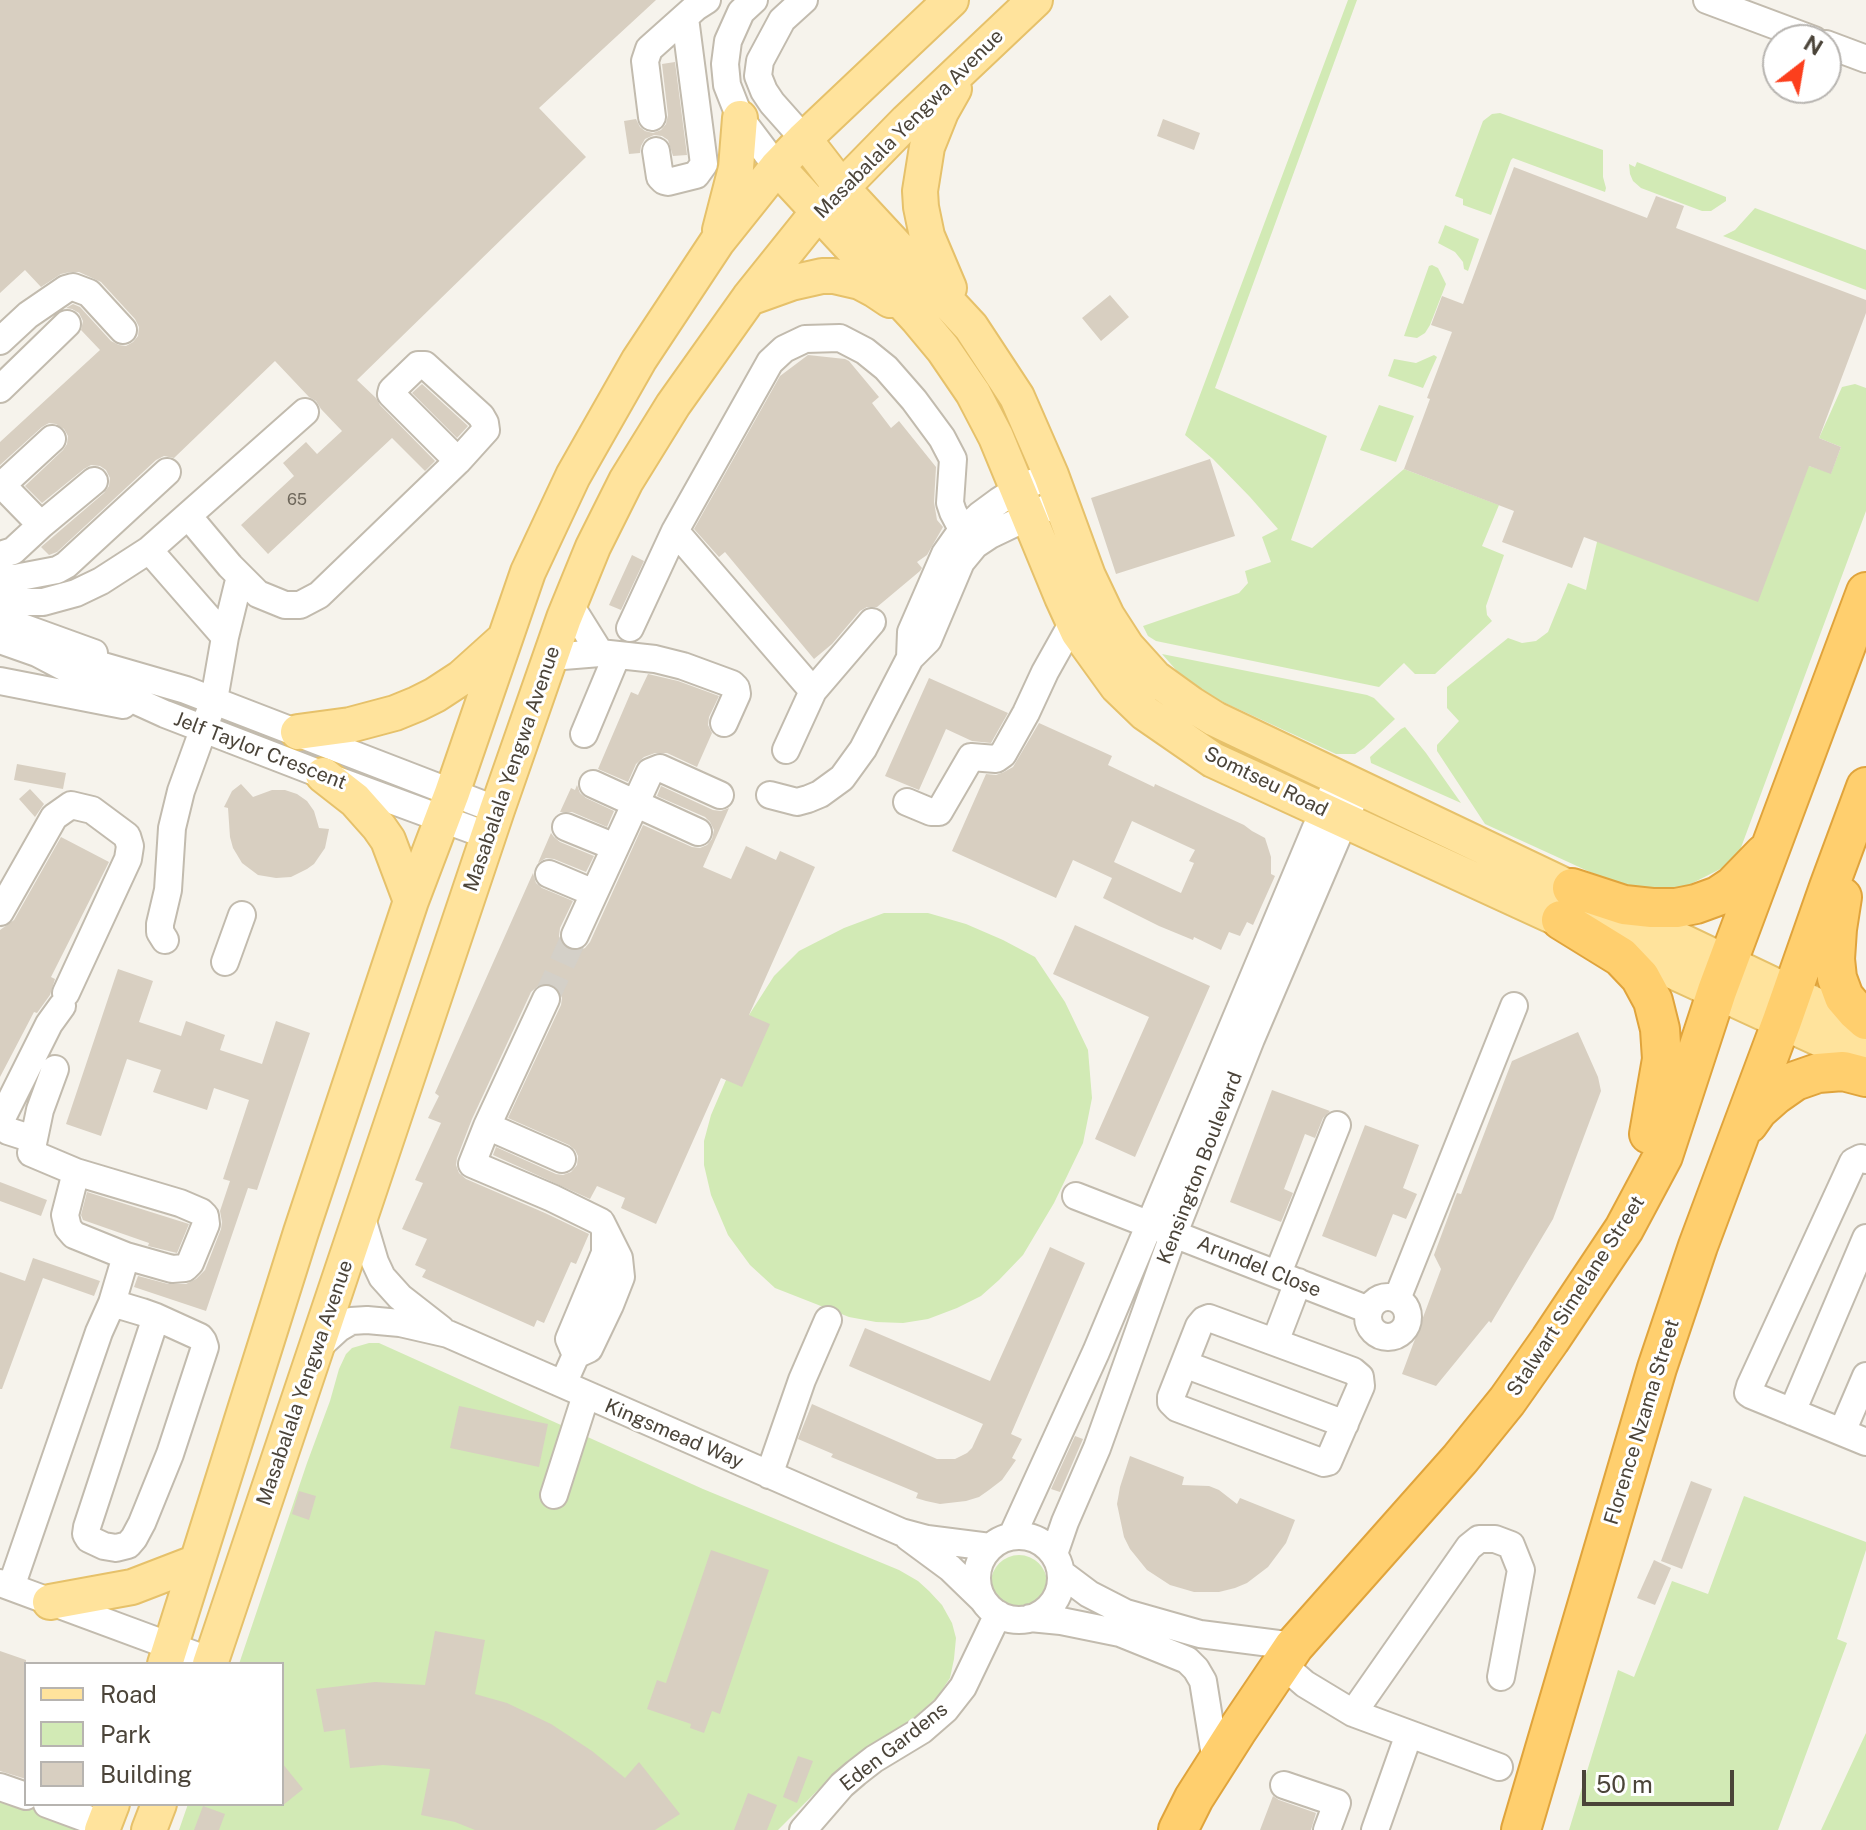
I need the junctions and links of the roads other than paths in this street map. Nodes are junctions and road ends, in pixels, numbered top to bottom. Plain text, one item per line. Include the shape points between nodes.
1 (707, 0) edge
2 (804, 0) edge
3 (951, 0) edge
4 (1035, 0) edge
5 (1707, 0) edge
6 (758, 5) edge
7 (1772, 11) edge
8 (685, 18) junction
9 (1791, 24) edge
10 (1842, 50) edge
11 (1866, 59) edge
12 (968, 65) junction
13 (727, 85) junction
14 (695, 91) junction
15 (652, 117) dead end
16 (740, 118) junction
17 (804, 139) junction
18 (656, 151) dead end
19 (777, 167) junction
20 (841, 187) junction
21 (818, 212) junction
22 (717, 242) junction
23 (749, 298) junction
24 (67, 324) dead end
25 (971, 327) junction
26 (123, 330) dead end
27 (0, 341) edge
28 (943, 349) junction
29 (0, 389) edge
30 (305, 412) dead end
31 (52, 439) dead end
32 (458, 461) dead end
33 (167, 472) dead end
34 (94, 481) dead end
35 (1, 484) edge
36 (1056, 488) junction
37 (1023, 503) junction
38 (189, 517) junction
39 (41, 525) junction
40 (675, 531) junction
41 (963, 531) junction
42 (149, 550) junction
43 (0, 555) edge
44 (240, 576) junction
45 (0, 578) edge
46 (1866, 592) edge
47 (0, 593) edge
48 (570, 605) junction
49 (930, 612) junction
50 (0, 619) edge
51 (872, 622) dead end
52 (1073, 622) junction
53 (630, 628) dead end
54 (225, 637) junction
55 (506, 637) junction
56 (18, 646) edge
57 (609, 654) junction
58 (551, 657) junction
59 (0, 681) edge
60 (186, 690) junction
61 (813, 691) junction
62 (214, 700) junction
63 (165, 714) junction
64 (724, 723) dead end
65 (204, 728) junction
66 (298, 732) junction
67 (584, 734) dead end
68 (786, 750) dead end
69 (323, 775) junction
70 (1349, 783) junction
71 (593, 784) dead end
72 (1866, 787) edge
73 (720, 795) dead end
74 (770, 795) dead end
75 (907, 802) dead end
76 (1866, 802) edge
77 (635, 804) junction
78 (446, 806) junction
79 (1334, 816) junction
80 (493, 823) junction
81 (566, 827) dead end
82 (698, 832) dead end
83 (1772, 846) junction
84 (615, 847) junction
85 (549, 874) dead end
86 (594, 893) junction
87 (411, 901) junction
88 (1566, 904) junction
89 (0, 912) edge
90 (242, 915) dead end
91 (575, 935) tunnel mouth
92 (165, 940) dead end
93 (225, 962) dead end
94 (1723, 977) junction
95 (546, 999) tunnel mouth
96 (1514, 1006) dead end
97 (1787, 1007) junction
98 (1866, 1020) edge
99 (1866, 1029) edge
100 (1866, 1060) edge
101 (55, 1069) dead end
102 (1866, 1077) edge
103 (1337, 1125) dead end
104 (487, 1126) junction
105 (1737, 1142) junction
106 (0, 1145) edge
107 (32, 1146) junction
108 (562, 1159) dead end
109 (1866, 1160) edge
110 (76, 1172) junction
111 (1076, 1196) dead end
112 (361, 1215) junction
113 (1149, 1224) junction
114 (1624, 1229) junction
115 (1174, 1233) junction
116 (1866, 1238) edge
117 (126, 1256) junction
118 (1288, 1278) junction
119 (1397, 1299) junction
120 (112, 1303) junction
121 (1369, 1310) junction
122 (156, 1317) junction
123 (828, 1320) dead end
124 (448, 1334) junction
125 (1275, 1342) junction
126 (315, 1350) junction
127 (1184, 1364) junction
128 (1866, 1376) edge
129 (574, 1390) junction
130 (1792, 1412) junction
131 (1345, 1424) junction
132 (1854, 1437) edge
133 (769, 1475) junction
134 (554, 1495) dead end
135 (901, 1532) junction
136 (1001, 1541) junction
137 (197, 1562) junction
138 (1057, 1564) junction
139 (6, 1585) edge
140 (50, 1602) junction
141 (990, 1606) junction
142 (1030, 1618) junction
143 (1288, 1655) junction
144 (168, 1656) edge
145 (204, 1662) edge
146 (210, 1662) edge
147 (1501, 1677) dead end
148 (1353, 1713) junction
149 (1409, 1734) junction
150 (1216, 1762) junction
151 (1499, 1767) dead end
152 (1284, 1785) dead end
153 (0, 1787) edge
154 (24, 1795) edge
155 (54, 1806) edge
156 (158, 1806) edge
157 (106, 1820) edge
158 (149, 1830) edge
159 (803, 1830) edge
160 (1178, 1830) edge
161 (1327, 1830) edge
162 (1375, 1830) edge
163 (1521, 1830) edge

1 - 8 street
2 - 6 street
3 - 17 main road
4 - 12 main road, Masabalala Yengwa Avenue
5 - 7 street
6 - 13 street via 741,12 728,41
6 - 17 street via 758,76 772,103
7 - 9 street
8 - 14 street
8 - 15 street via 646,56
10 - 11 street
12 - 20 main road, Masabalala Yengwa Avenue
12 - 25 main road via 932,133 920,191 933,255
13 - 14 street
13 - 16 street
14 - 18 street via 701,169 696,175 664,181
16 - 19 street
16 - 22 main road via 736,168
17 - 19 main road
17 - 20 main road, Somtseu Road
19 - 21 main road, Somtseu Road
19 - 22 main road
20 - 21 main road, Masabalala Yengwa Avenue
20 - 25 main road, Somtseu Road
21 - 23 main road, Masabalala Yengwa Avenue
21 - 28 main road, Somtseu Road
22 - 55 main road via 639,360 573,476 528,572
23 - 28 main road via 822,276 848,279 889,300
23 - 48 main road, Masabalala Yengwa Avenue via 626,481
24 - 29 street
25 - 36 main road, Somtseu Road via 1017,397
26 - 27 street via 89,293 73,287 28,315
28 - 37 main road, Somtseu Road via 996,437
30 - 38 street
31 - 35 street
32 - 44 street via 309,601 285,605 258,594
33 - 45 street via 66,565
34 - 39 street
35 - 39 street
36 - 37 street
36 - 70 main road, Somtseu Road via 1107,616 1155,678 1215,719
37 - 41 street via 980,515
37 - 49 street via 975,545
37 - 52 main road, Somtseu Road
38 - 42 street
38 - 44 street
39 - 43 street via 13,551
40 - 41 street via 770,362 805,339 840,338 886,368 942,438 953,459 950,503
40 - 53 street
40 - 61 street
41 - 49 street via 941,564 914,584 912,601
42 - 47 street via 76,593 27,602
42 - 54 street
44 - 54 street
46 - 83 highway, Stalwart Simelane Street
48 - 57 street
48 - 58 main road, Masabalala Yengwa Avenue
49 - 74 street via 909,637 910,658 842,778 797,802
50 - 60 street
51 - 61 street
52 - 75 street via 1003,754 996,759 971,757 939,812
52 - 79 main road, Somtseu Road via 1117,686 1145,713 1213,760
54 - 62 street
55 - 66 main road via 461,678 417,704 350,725
55 - 78 main road
56 - 60 street, Jelf Taylor Crescent
56 - 63 street, Jelf Taylor Crescent
57 - 58 street
57 - 64 street via 655,659 732,684 737,694
57 - 67 street
58 - 80 main road, Masabalala Yengwa Avenue
59 - 63 street
60 - 62 street, Jelf Taylor Crescent
61 - 68 street
62 - 65 street
62 - 66 street, Jelf Taylor Crescent
63 - 65 street, Jelf Taylor Crescent
65 - 69 street, Jelf Taylor Crescent
65 - 92 street via 172,828 160,924
66 - 78 street, Jelf Taylor Crescent
69 - 78 street, Jelf Taylor Crescent
69 - 87 main road via 379,827
70 - 79 street, Kensington Boulevard
70 - 88 main road, Somtseu Road
71 - 77 street
72 - 97 highway
73 - 77 street via 656,768
76 - 98 highway via 1843,893 1835,959 1844,997
77 - 82 street
77 - 84 street
78 - 80 street, Jelf Taylor Crescent
78 - 87 main road
79 - 88 main road, Somtseu Road
79 - 113 street, Kensington Boulevard
79 - 115 street, Kensington Boulevard
80 - 112 main road, Masabalala Yengwa Avenue
81 - 84 street
83 - 88 highway via 1733,886 1696,904
83 - 94 highway, Stalwart Simelane Street
84 - 86 street
85 - 86 street
86 - 91 street
87 - 137 main road
88 - 94 main road, Somtseu Road
88 - 114 highway via 1640,977 1660,1029 1658,1092 1629,1185
89 - 107 street via 54,817 71,805 92,810 127,836 128,859 64,1000 2,1118 2,1126
90 - 93 street
94 - 97 main road, Somtseu Road
94 - 114 highway, Stalwart Simelane Street via 1663,1156
95 - 104 street
96 - 119 street
97 - 99 main road, Somtseu Road
97 - 100 main road, Somtseu Road
97 - 105 highway, Florence Nzama Street
101 - 107 street
102 - 105 highway via 1843,1071 1795,1081 1758,1110
103 - 118 street
104 - 108 street
104 - 129 street via 472,1164 593,1217 605,1228 605,1253 569,1339 576,1355
105 - 163 highway, Florence Nzama Street via 1657,1368
106 - 107 street
107 - 110 street
109 - 130 street via 1853,1162 1750,1386 1751,1395
110 - 117 street via 65,1215 68,1228
110 - 117 street via 180,1203 207,1219 185,1268
111 - 113 street, Arundel Close
112 - 124 street, Kingsmead Way via 382,1277
112 - 126 main road, Masabalala Yengwa Avenue
113 - 115 street, Arundel Close
113 - 136 street, Kensington Boulevard via 1069,1415
114 - 143 highway, Stalwart Simelane Street via 1507,1401
115 - 118 street, Arundel Close
115 - 138 street, Kensington Boulevard via 1065,1522
116 - 130 street
117 - 120 street
118 - 121 street, Arundel Close
118 - 125 street
119 - 121 street via 1381,1299
119 - 121 street via 1408,1318 1395,1336 1373,1331
120 - 122 street
120 - 139 street
122 - 122 street via 200,1337 205,1347 142,1523 128,1545 104,1546 89,1539 87,1527
123 - 133 street
124 - 126 street, Kingsmead Way via 400,1323 351,1321
124 - 129 street, Kingsmead Way
125 - 127 street via 1209,1318 1199,1326
125 - 131 street via 1360,1377
126 - 146 main road, Masabalala Yengwa Avenue
127 - 131 street
127 - 131 street via 1171,1397 1177,1408 1325,1463
128 - 132 street
129 - 133 street, Kingsmead Way
129 - 134 street
130 - 132 street
133 - 135 street, Kingsmead Way
135 - 136 street, Kingsmead Way via 927,1539
135 - 141 street, Kingsmead Way
136 - 138 street via 1036,1539
136 - 141 street via 982,1556 976,1577
137 - 140 main road via 132,1587
137 - 144 main road
138 - 142 street via 1060,1589 1040,1614
138 - 143 street via 1089,1594 1126,1613
139 - 140 street
140 - 144 street
141 - 142 street via 1008,1619
141 - 159 street, Eden Gardens via 966,1680 945,1710 858,1770
142 - 150 street via 1120,1633 1187,1660 1203,1681
143 - 148 street via 1305,1684
143 - 150 highway, Stalwart Simelane Street
144 - 145 street
147 - 148 street via 1521,1570 1511,1545 1479,1539
148 - 149 street
149 - 151 street
149 - 162 street
150 - 160 highway, Stalwart Simelane Street
152 - 161 street via 1337,1803
153 - 154 street
155 - 157 street
156 - 158 main road

